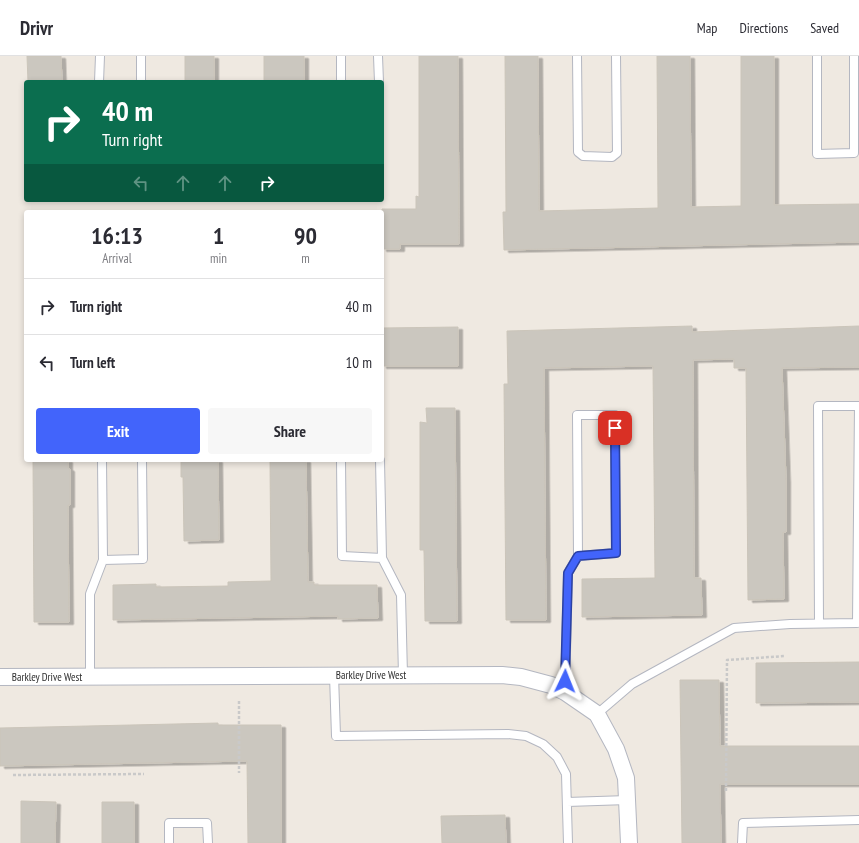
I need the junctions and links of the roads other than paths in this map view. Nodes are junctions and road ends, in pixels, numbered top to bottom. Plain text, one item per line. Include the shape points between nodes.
1 (100, 56) edge
2 (140, 56) edge
3 (341, 56) edge
4 (378, 56) edge
5 (577, 56) edge
6 (616, 56) edge
7 (817, 56) edge
8 (854, 56) edge
9 (100, 80) edge
10 (141, 80) edge
11 (341, 80) edge
12 (378, 80) edge
13 (102, 462) edge
14 (142, 462) edge
15 (341, 462) edge
16 (380, 462) edge
17 (578, 556) junction
18 (382, 558) junction
19 (103, 560) junction
20 (819, 624) junction
21 (403, 675) junction
22 (90, 676) junction
23 (334, 676) junction
24 (0, 677) edge
25 (565, 692) junction
26 (597, 714) junction
27 (628, 800) junction
28 (567, 802) junction
29 (859, 820) edge
30 (169, 843) edge
31 (208, 843) edge
32 (568, 843) edge
33 (628, 843) edge
34 (742, 843) edge

1 - 9 lane
2 - 10 lane
3 - 11 lane
4 - 12 lane
5 - 6 lane via 578,152 583,156 605,157 612,157 617,153
7 - 8 lane via 817,154 854,153
13 - 19 lane
14 - 19 lane via 143,559
15 - 18 lane via 342,556
16 - 18 lane
17 - 17 lane via 577,415 615,415 616,553
17 - 25 lane via 568,573
18 - 21 lane via 401,595
19 - 22 lane via 90,594
20 - 20 lane via 857,623 859,406 818,406
20 - 26 lane via 734,628 632,684
21 - 23 street, Barkley Drive West
21 - 25 street, Barkley Drive West via 521,676
22 - 23 street, Barkley Drive West
22 - 24 street, Barkley Drive West
23 - 28 lane via 336,736 526,736 543,744 566,774
25 - 26 street, Barkley Drive West
26 - 27 street, Barkley Drive West via 622,763
27 - 28 lane
27 - 33 street, Barkley Drive West
28 - 32 lane
29 - 34 lane via 743,823
30 - 31 lane via 169,822 208,823

